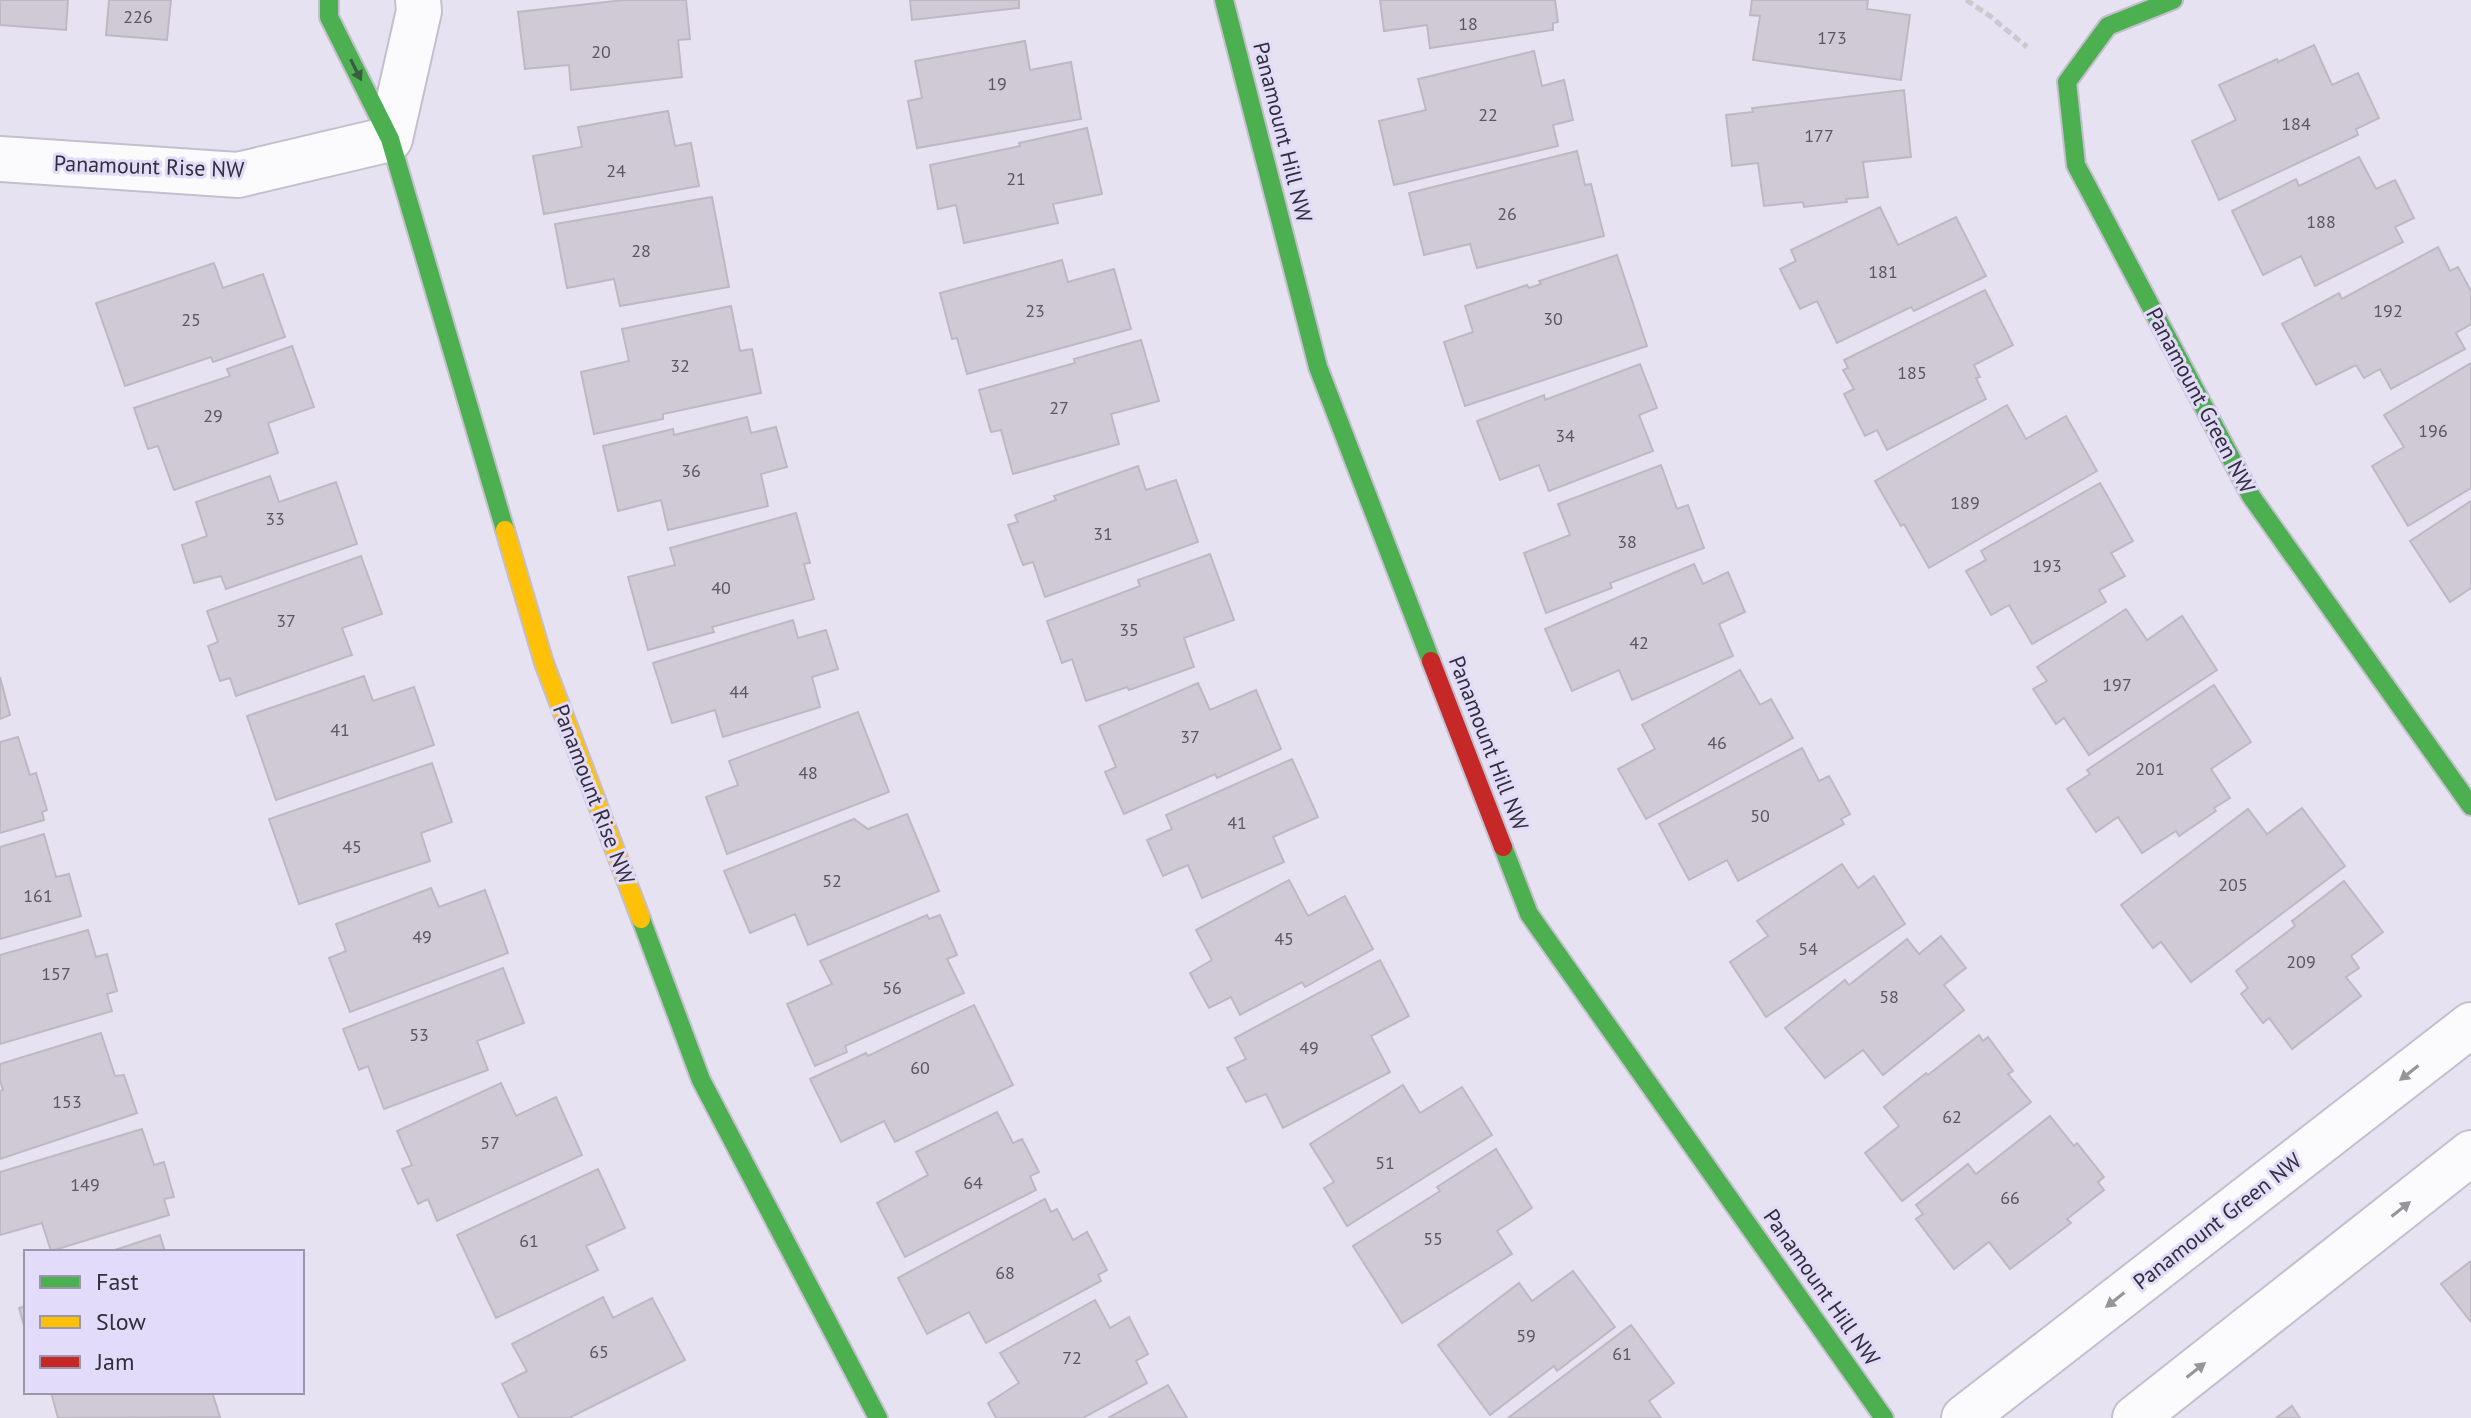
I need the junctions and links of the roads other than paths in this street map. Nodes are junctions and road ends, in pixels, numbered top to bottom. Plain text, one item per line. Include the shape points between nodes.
1 (329, 0) edge
2 (418, 0) edge
3 (1224, 0) edge
4 (2173, 0) edge
5 (390, 139) junction
6 (0, 159) edge
7 (2471, 806) edge
8 (2471, 1025) edge
9 (2471, 1153) edge
10 (878, 1418) edge
11 (1884, 1418) edge
12 (1964, 1418) edge
13 (2135, 1418) edge

1 -> 5 street, Panamount Rise NW via 329,17
2 - 5 street, Panamount Rise NW
3 - 11 street, Panamount Hill NW via 1318,367 1529,914
4 - 7 street, Panamount Green NW via 2108,26 2067,82 2076,165 2251,496
5 - 6 street, Panamount Rise NW via 238,175
5 - 10 street, Panamount Rise NW via 544,663 701,1080
8 -> 12 street, Panamount Green NW
13 -> 9 street

